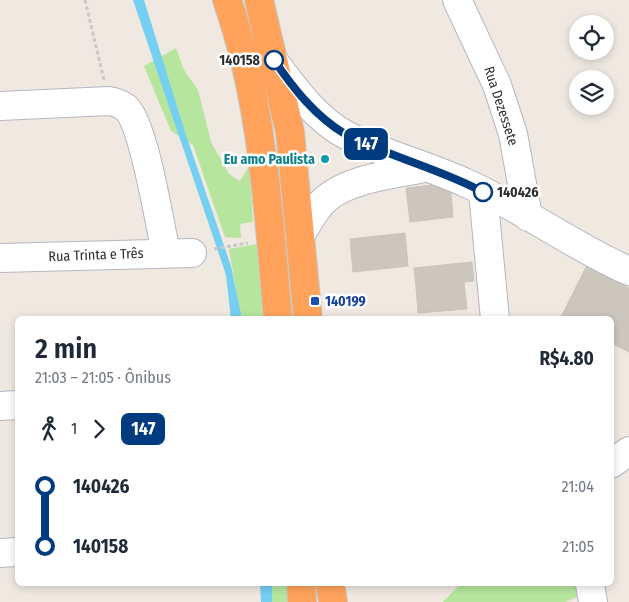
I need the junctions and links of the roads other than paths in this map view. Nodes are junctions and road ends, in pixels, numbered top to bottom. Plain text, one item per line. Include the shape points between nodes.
1 (227, 0) edge
2 (259, 0) edge
3 (457, 0) edge
4 (274, 60) junction
5 (0, 106) edge
6 (423, 168) junction
7 (483, 192) junction
8 (528, 217) junction
9 (300, 236) junction
10 (0, 258) edge
11 (629, 271) edge
12 (278, 316) edge
13 (308, 316) edge
14 (495, 316) edge
15 (15, 405) edge
16 (0, 406) edge
17 (15, 552) edge
18 (0, 553) edge
19 (300, 586) edge
20 (330, 586) edge
21 (590, 586) edge
22 (302, 602) edge
23 (333, 602) edge
24 (593, 602) edge

1 - 12 highway via 245,63 264,153
2 - 4 highway
3 - 8 street, Rua Dezessete via 498,85 513,134
4 - 6 street via 296,91 345,135
4 - 9 highway via 290,132
5 - 10 street, Rua Trinta e Três via 109,101 127,109 189,252
6 - 7 street
6 - 9 street via 347,186 314,212
7 - 8 street
7 - 14 street
8 - 11 street
9 - 13 highway
15 - 16 street
17 - 18 street
19 - 22 highway
20 - 23 highway
21 - 24 street

